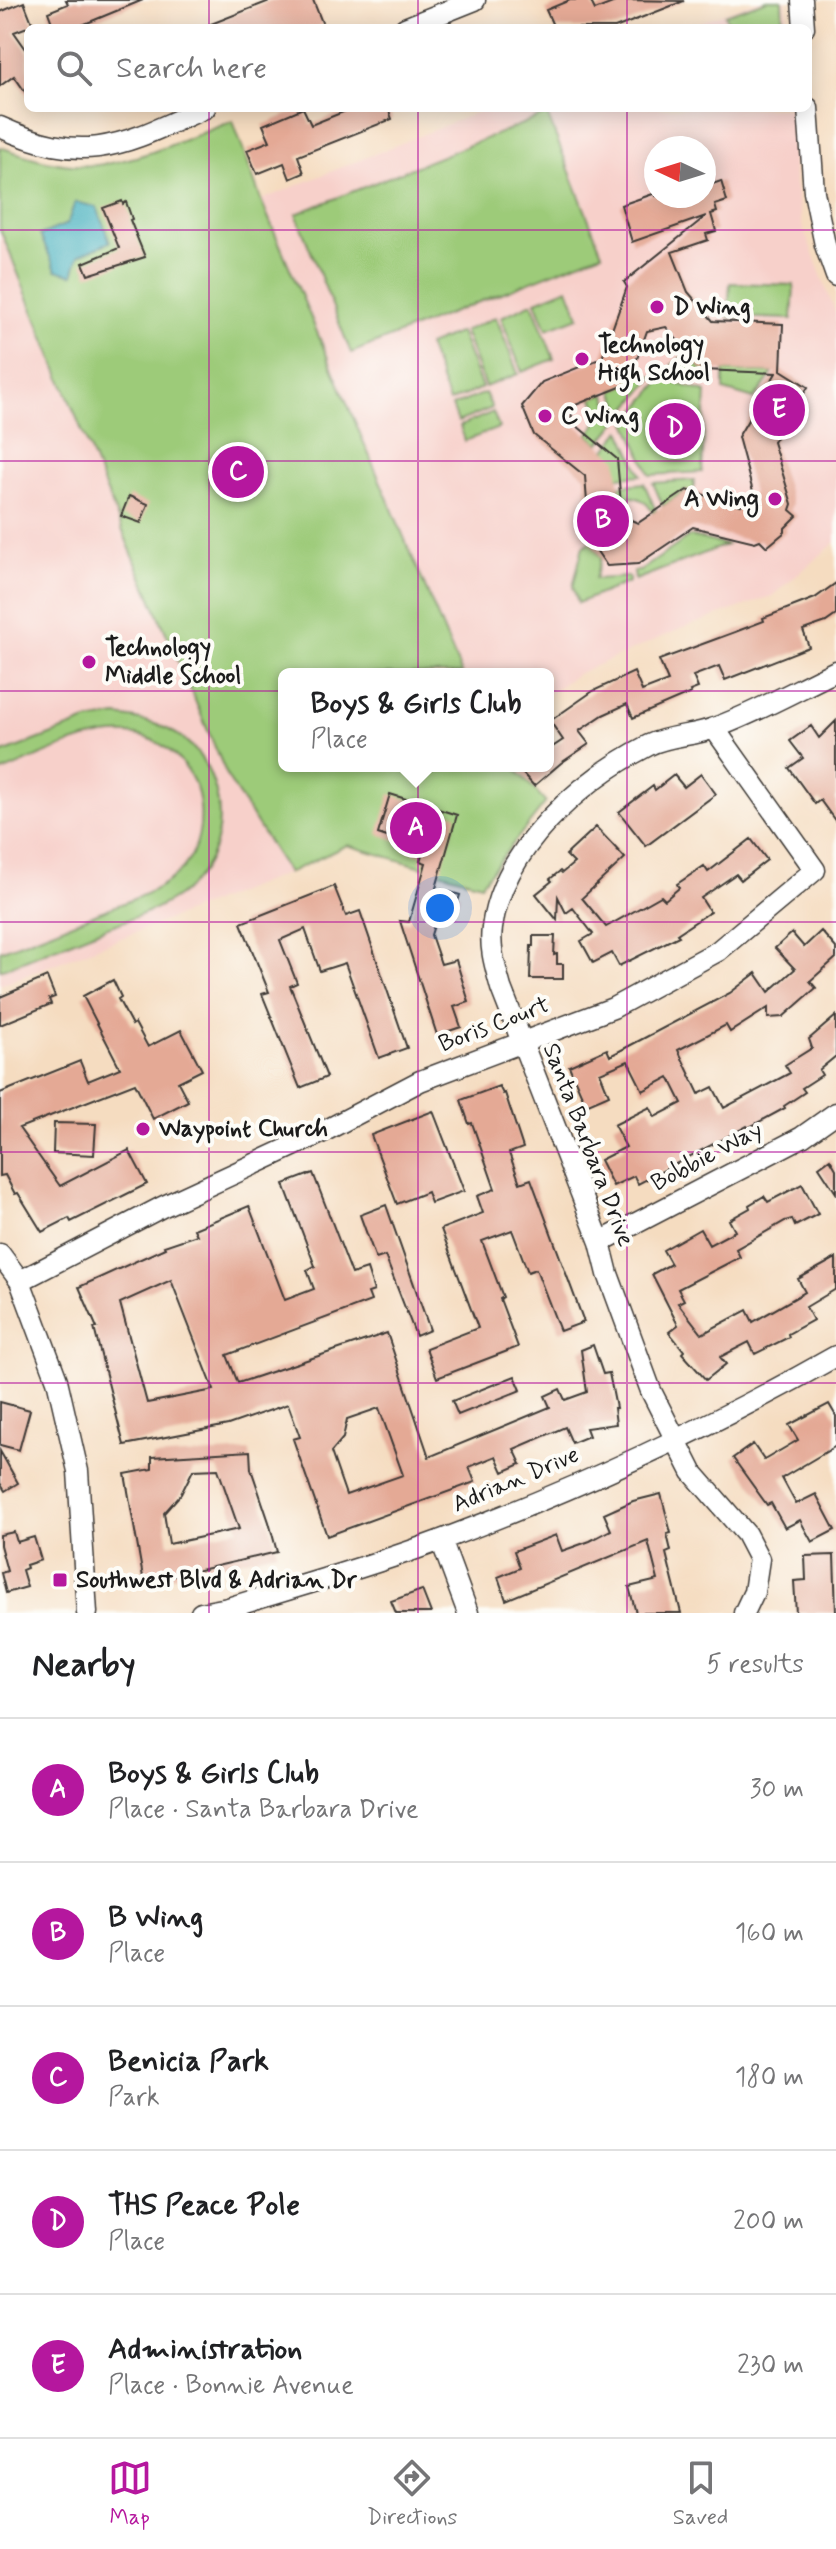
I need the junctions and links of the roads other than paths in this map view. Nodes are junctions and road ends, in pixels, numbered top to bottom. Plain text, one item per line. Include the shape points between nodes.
1 (475, 0) edge
2 (802, 0) edge
3 (415, 24) edge
4 (804, 24) edge
5 (196, 112) edge
6 (808, 112) edge
7 (0, 127) edge
8 (831, 244) edge
9 (836, 276) edge
10 (836, 671) edge
11 (714, 728) junction
12 (522, 1042) junction
13 (836, 1113) edge
14 (600, 1242) junction
15 (0, 1254) edge
16 (20, 1281) junction
17 (836, 1356) edge
18 (675, 1439) junction
19 (441, 1540) junction
20 (87, 1613) edge
21 (201, 1613) edge
22 (468, 1613) edge
23 (744, 1613) edge

1 - 3 street
2 - 4 street
5 - 7 street via 128,142 97,148 61,147
6 - 8 street via 814,192
8 - 9 street
10 - 11 street, Santa Barbara Drive
11 - 12 street, Santa Barbara Drive via 652,744 585,786 519,857 498,897 491,931 501,988
11 - 12 street, Boris Court via 815,870 718,951 613,1008
12 - 14 street, Santa Barbara Drive
12 - 16 street, Boris Court via 420,1081
13 - 14 street, Bobbie Way via 802,1137
14 - 18 street, Santa Barbara Drive via 651,1391
15 - 16 street
16 - 20 street via 57,1380 78,1471
17 - 18 street, Adrian Drive
18 - 19 street, Adrian Drive
18 - 23 street, Santa Barbara Drive via 692,1472 746,1534 759,1559 754,1592
19 - 21 street, Adrian Drive
19 - 22 street

